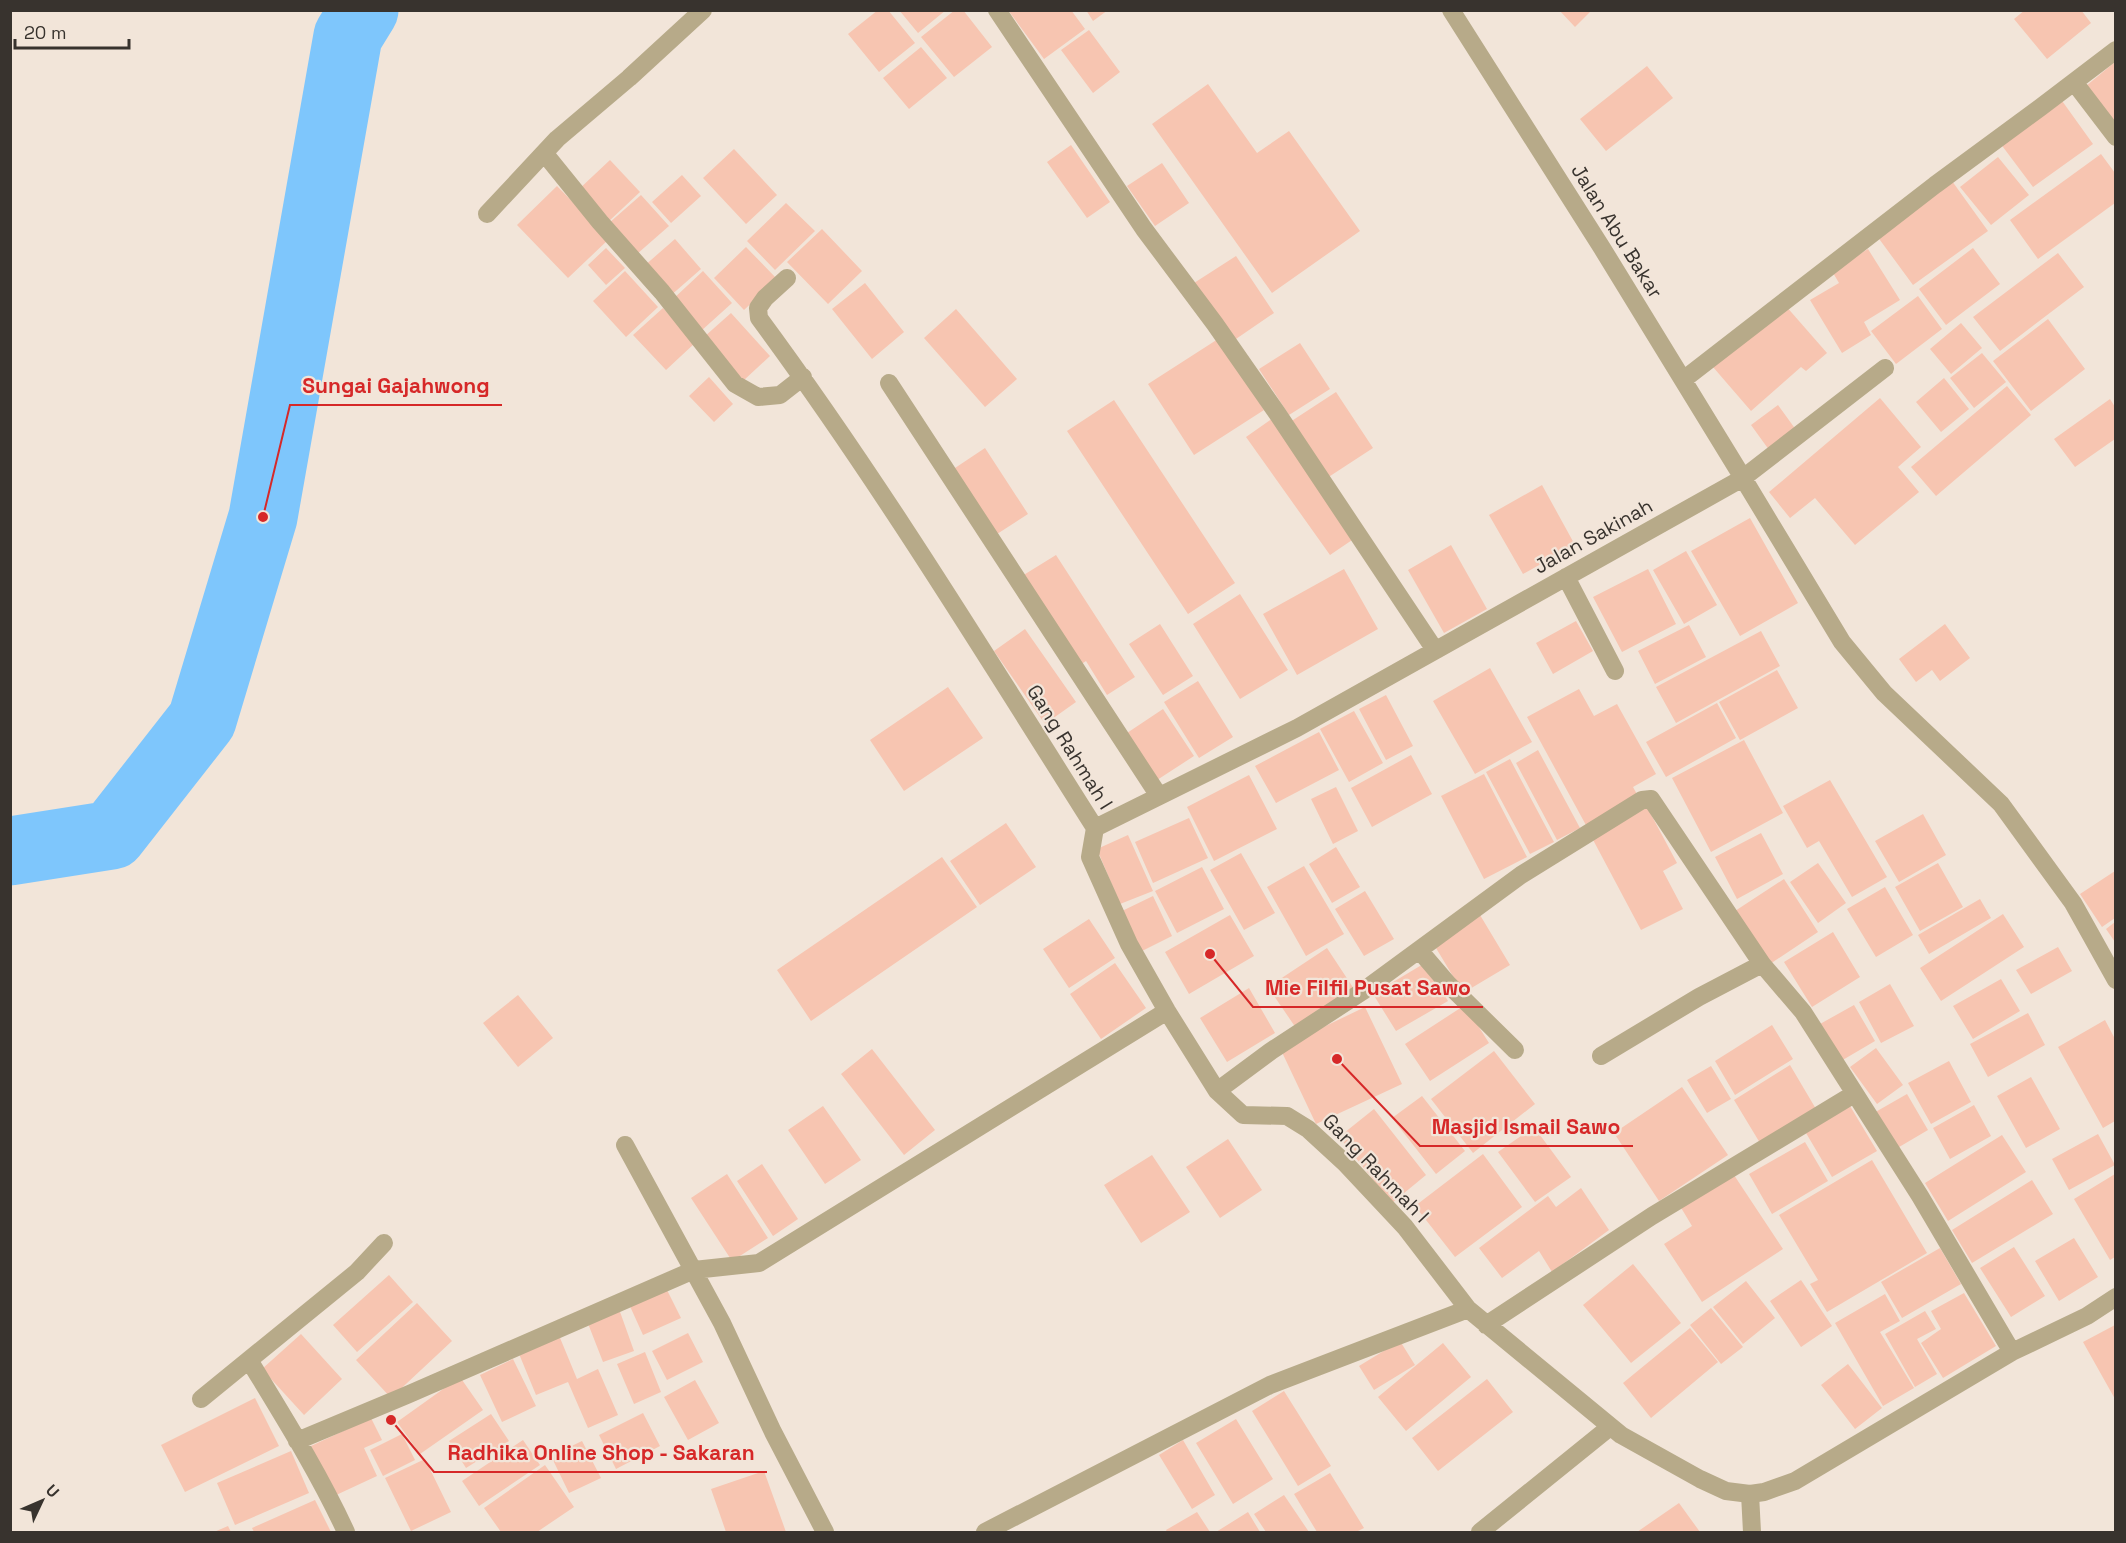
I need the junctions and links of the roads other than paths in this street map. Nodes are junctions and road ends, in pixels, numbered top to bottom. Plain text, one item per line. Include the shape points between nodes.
1 (704, 10) edge
2 (997, 10) edge
3 (1458, 14) edge
4 (2115, 50) edge
5 (2074, 82) junction
6 (2115, 137) edge
7 (545, 153) junction
8 (487, 214) dead end
9 (787, 278) dead end
10 (1885, 368) dead end
11 (803, 377) junction
12 (1683, 380) junction
13 (890, 383) dead end
14 (1743, 478) junction
15 (1566, 577) junction
16 (1435, 650) junction
17 (1615, 670) dead end
18 (1159, 796) junction
19 (1095, 828) junction
20 (1419, 950) junction
21 (1761, 964) junction
22 (2115, 980) edge
23 (1167, 1011) junction
24 (1515, 1050) dead end
25 (1601, 1056) dead end
26 (1217, 1091) junction
27 (1854, 1094) junction
28 (624, 1145) dead end
29 (384, 1243) dead end
30 (694, 1270) junction
31 (2115, 1297) edge
32 (1468, 1309) junction
33 (1486, 1325) junction
34 (2012, 1352) junction
35 (249, 1360) junction
36 (201, 1399) dead end
37 (1610, 1427) junction
38 (297, 1441) junction
39 (1750, 1494) junction
40 (346, 1533) edge
41 (825, 1533) edge
42 (985, 1533) edge
43 (1480, 1533) edge
44 (1752, 1533) edge

1 - 7 street
2 - 16 street via 1144,229 1277,413
3 - 12 street, Jalan Abu Bakar
4 - 5 street
5 - 6 street
5 - 12 street
7 - 8 street
7 - 11 street via 735,384 758,397 780,395
9 - 11 street, Gang Rahmah I via 765,297 759,318
10 - 14 street, Jalan Sakinah
11 - 19 street, Gang Rahmah I
12 - 14 street, Jalan Abu Bakar
13 - 18 street
14 - 15 street, Jalan Sakinah
14 - 22 street via 1842,642 1884,693 2001,804 2073,903
15 - 16 street, Jalan Sakinah
15 - 17 street
16 - 18 street, Jalan Sakinah via 1297,728
18 - 19 street, Jalan Sakinah
19 - 23 street, Gang Rahmah I via 1090,857 1129,944
20 - 21 street via 1521,875 1649,798
20 - 24 street
20 - 26 street
21 - 25 street
21 - 27 street via 1803,1012
23 - 26 street, Gang Rahmah I
23 - 30 street via 759,1263
26 - 32 street, Gang Rahmah I via 1243,1115 1287,1116 1308,1129 1405,1227
27 - 33 street via 1652,1216
27 - 34 street via 1920,1196
28 - 30 street
29 - 35 street via 357,1272
30 - 38 street
30 - 41 street
31 - 34 street via 2087,1316
32 - 33 street, Gang Rahmah I
32 - 42 street via 1270,1385
33 - 37 street, Gang Rahmah I
34 - 39 street via 1796,1480
35 - 36 street
35 - 38 street
37 - 39 street, Gang Rahmah I via 1700,1479 1726,1491
37 - 43 street
38 - 40 street
39 - 44 street

